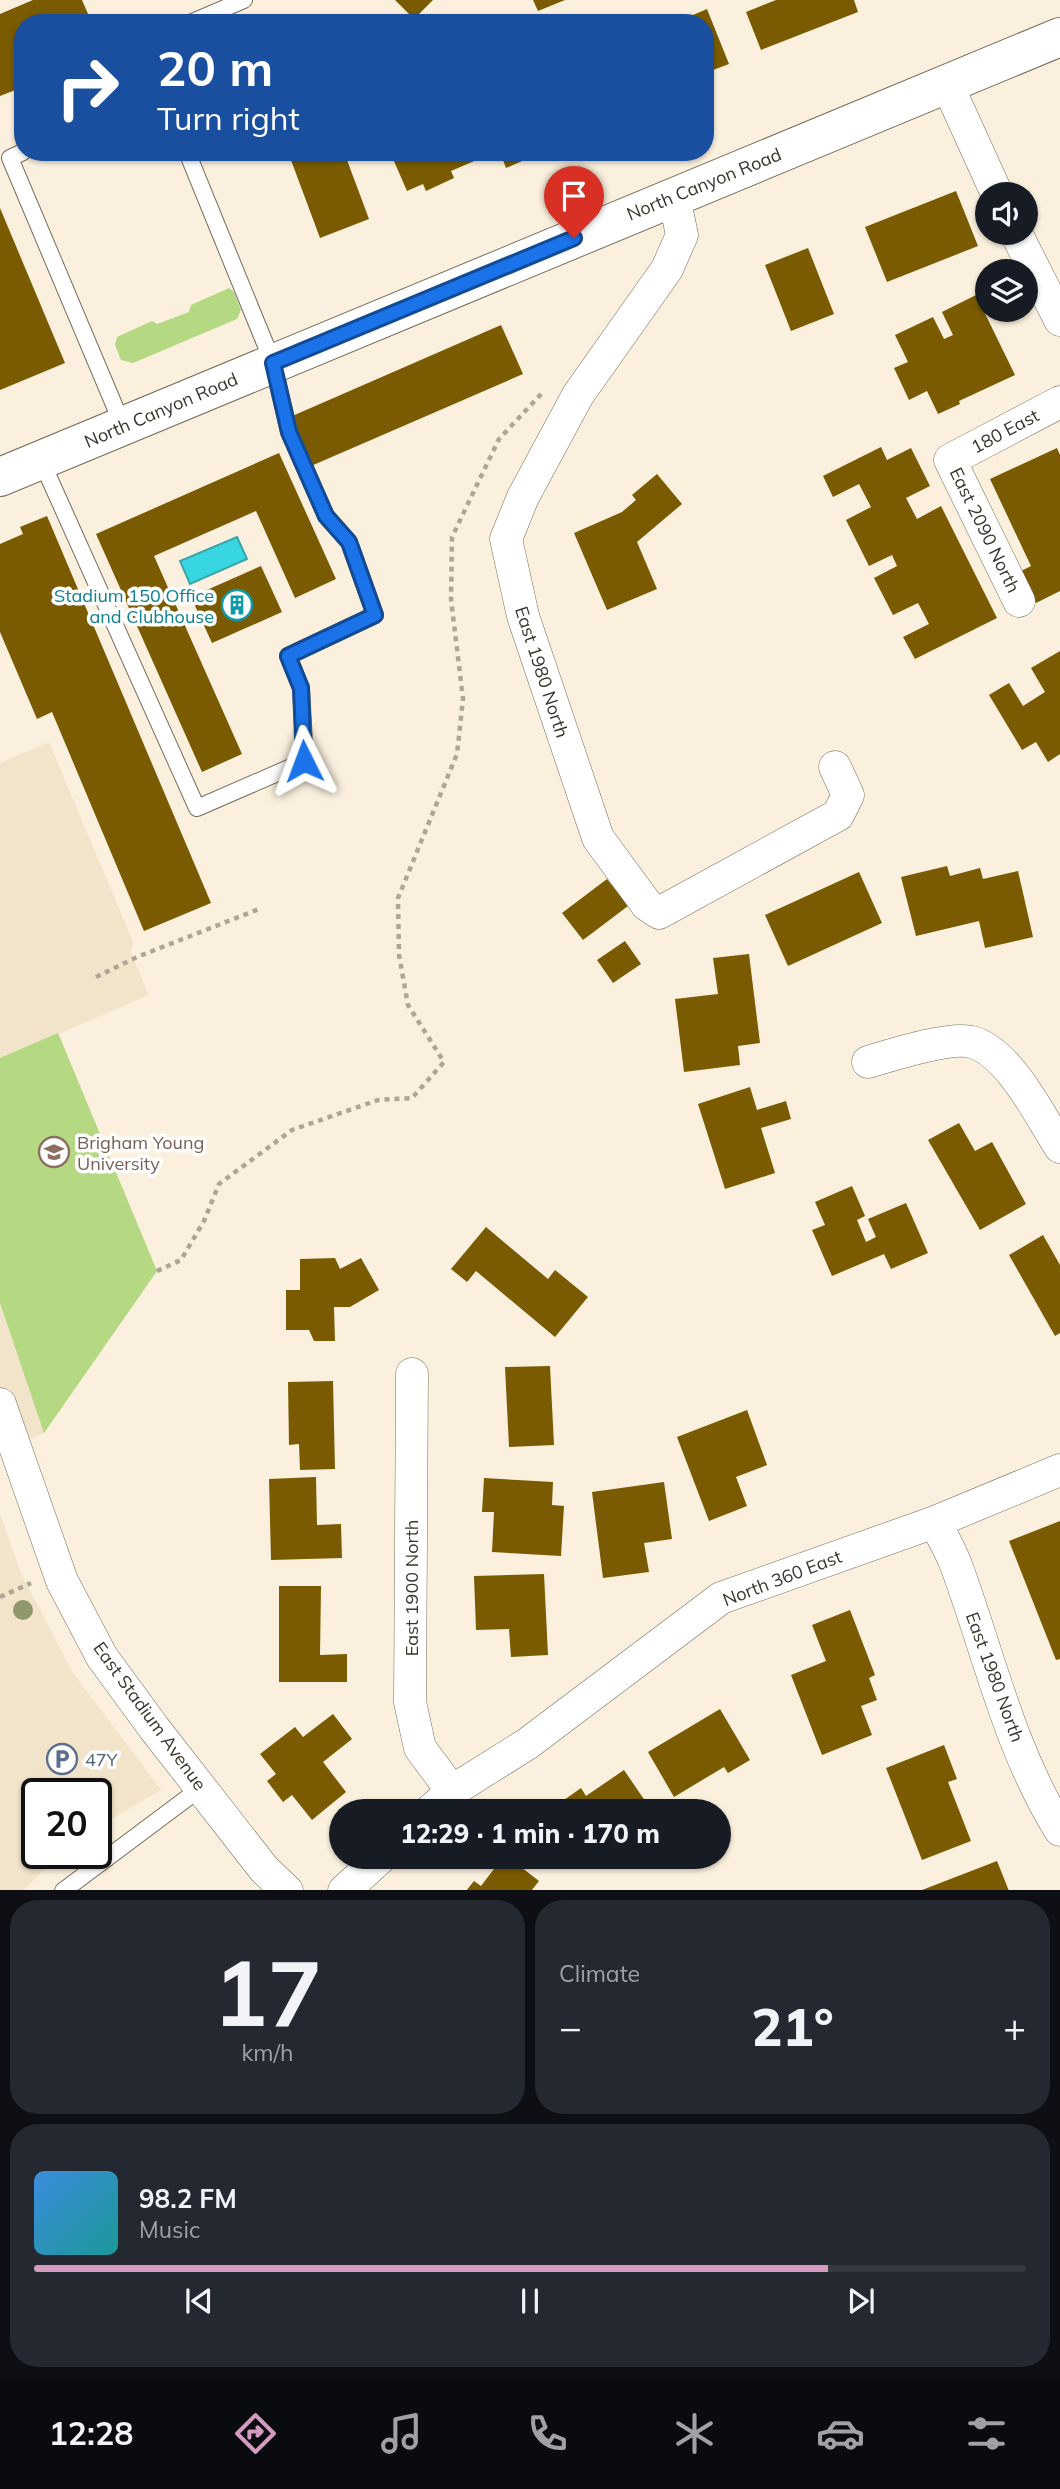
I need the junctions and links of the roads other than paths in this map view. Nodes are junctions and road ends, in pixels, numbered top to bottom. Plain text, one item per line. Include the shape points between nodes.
1 (244, 0) edge
2 (211, 14) edge
3 (1060, 37) edge
4 (947, 84) junction
5 (14, 156) edge
6 (191, 161) edge
7 (992, 182) edge
8 (674, 197) junction
9 (1022, 245) edge
10 (1060, 320) edge
11 (273, 363) junction
12 (1060, 402) edge
13 (123, 426) junction
14 (41, 460) junction
15 (950, 460) joint
16 (1, 474) edge
17 (1019, 601) dead end
18 (835, 767) dead end
19 (867, 1062) dead end
20 (1060, 1147) edge
21 (412, 1374) dead end
22 (0, 1404) edge
23 (1060, 1470) edge
24 (935, 1522) junction
25 (202, 1787) junction
26 (440, 1799) edge
27 (444, 1799) edge
28 (1060, 1830) edge
29 (368, 1869) edge
30 (64, 1890) edge
31 (286, 1890) edge
32 (345, 1890) edge

1 - 2 lane
3 - 4 main road, North Canyon Road
4 - 7 street
4 - 8 main road, North Canyon Road
5 - 13 lane via 10,158
6 - 11 lane
8 - 11 main road, North Canyon Road
8 - 18 street, East 1980 North via 682,235 667,269 578,395 523,497 506,539 523,616 598,838 647,905 659,913 838,815 848,795
9 - 10 street
11 - 13 main road, North Canyon Road
11 - 14 lane via 289,432 326,516 349,542 375,615 288,656 301,688 304,761 197,808
12 - 15 street, 180 East
13 - 14 main road, North Canyon Road
14 - 16 main road, North Canyon Road
15 - 17 street, East 2090 North
19 - 20 street via 934,1044 971,1041 994,1052
21 - 26 street, East 1900 North via 410,1702 420,1748
22 - 25 street, East Stadium Avenue via 62,1581 102,1657
23 - 24 street, North 360 East
24 - 27 street, North 360 East via 721,1598 527,1744
24 - 28 street, East 1980 North via 956,1563 1001,1704
25 - 30 lane
25 - 31 street, East Stadium Avenue
29 - 32 street

